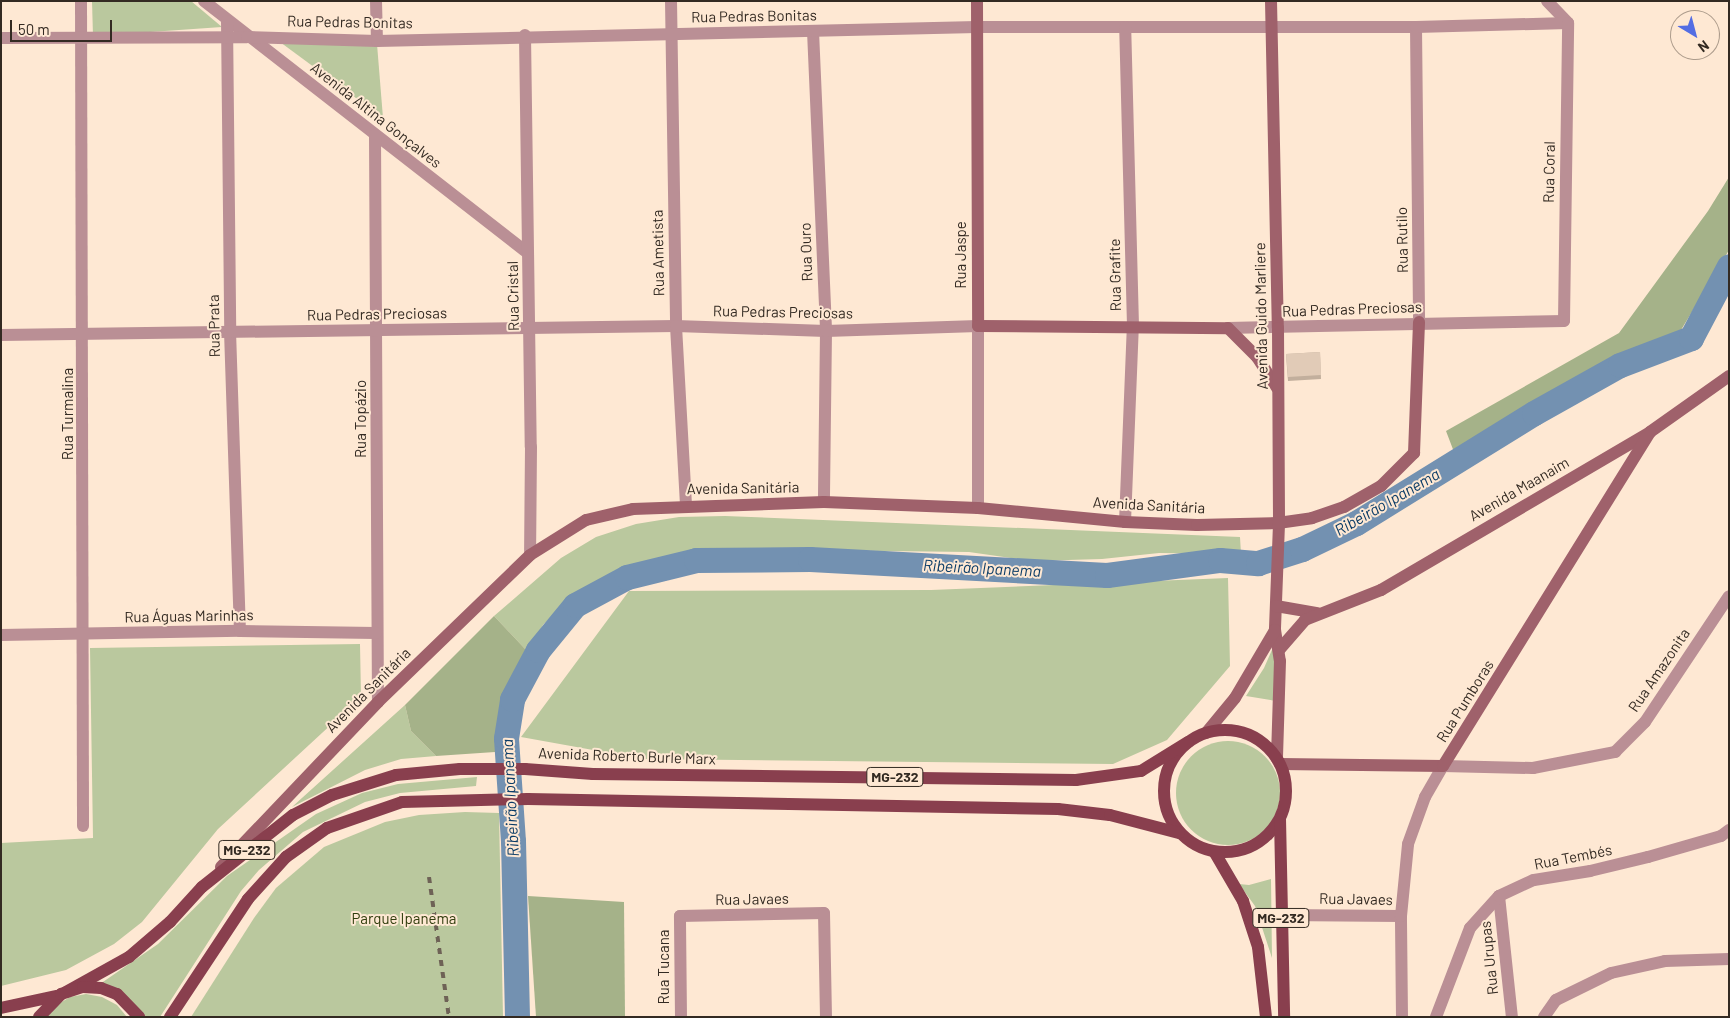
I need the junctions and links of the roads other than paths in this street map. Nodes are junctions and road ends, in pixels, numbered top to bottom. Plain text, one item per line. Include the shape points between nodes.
1 (81, 1) edge
2 (204, 1) edge
3 (376, 1) edge
4 (671, 1) edge
5 (977, 1) edge
6 (1271, 1) edge
7 (1547, 1) edge
8 (228, 20) junction
9 (1568, 23) junction
10 (977, 27) junction
11 (1125, 27) junction
12 (1272, 27) junction
13 (1416, 27) junction
14 (812, 31) junction
15 (670, 33) junction
16 (526, 35) junction
17 (228, 37) junction
18 (247, 37) junction
19 (1, 38) edge
20 (82, 40) junction
21 (377, 41) junction
22 (375, 135) junction
23 (528, 253) junction
24 (1564, 321) joint
25 (1419, 322) junction
26 (676, 326) junction
27 (978, 326) junction
28 (1132, 326) junction
29 (529, 327) junction
30 (1228, 328) junction
31 (1278, 328) junction
32 (230, 331) junction
33 (377, 331) junction
34 (826, 331) junction
35 (84, 332) junction
36 (1, 335) edge
37 (1729, 376) edge
38 (1279, 390) junction
39 (1650, 432) junction
40 (1414, 453) joint
41 (824, 502) junction
42 (686, 505) junction
43 (978, 508) junction
44 (1125, 522) junction
45 (530, 555) junction
46 (1729, 596) edge
47 (1276, 606) junction
48 (1317, 614) junction
49 (1275, 630) junction
50 (240, 631) junction
51 (376, 633) junction
52 (84, 634) junction
53 (1, 635) edge
54 (1279, 650) junction
55 (378, 702) junction
56 (1206, 733) junction
57 (1188, 742) junction
58 (1278, 761) junction
59 (1444, 766) junction
60 (1280, 818) junction
61 (84, 826) dead end
62 (1729, 830) edge
63 (1178, 833) junction
64 (1215, 852) junction
65 (202, 887) junction
66 (1499, 896) junction
67 (1281, 915) junction
68 (680, 916) joint
69 (1401, 916) junction
70 (1729, 959) edge
71 (63, 993) junction
72 (1, 1008) edge
73 (39, 1017) edge
74 (139, 1017) edge
75 (170, 1017) edge
76 (681, 1017) edge
77 (826, 1017) edge
78 (1266, 1017) edge
79 (1284, 1017) edge
80 (1402, 1017) edge
81 (1436, 1017) edge
82 (1512, 1017) edge
83 (1544, 1017) edge

1 - 20 street, Rua Turmalina
2 - 8 street, Avenida Altina Gonçalves
3 - 21 street
4 - 15 street, Rua Ametista
5 - 10 main road, Rua Jaspe
6 - 12 main road, Avenida Guido Marliere
7 - 9 street
8 - 17 street, Rua Prata
8 - 18 street, Avenida Altina Gonçalves
9 - 13 street, Rua Pedras Bonitas
9 - 24 street, Rua Coral
10 - 11 street, Rua Pedras Bonitas
10 - 14 street, Rua Pedras Bonitas
10 - 27 main road, Rua Jaspe
11 - 12 street, Rua Pedras Bonitas
11 - 28 street, Rua Grafite
12 - 13 street, Rua Pedras Bonitas
12 - 31 main road, Avenida Guido Marliere
13 - 25 street, Rua Rutilo
14 - 15 street, Rua Pedras Bonitas
14 - 34 street, Rua Ouro
15 - 16 street, Rua Pedras Bonitas
15 - 26 street, Rua Ametista
16 - 21 street, Rua Pedras Bonitas
16 - 23 street, Rua Cristal
17 - 18 street, Rua Pedras Bonitas
17 - 20 street, Rua Pedras Bonitas
17 - 32 street, Rua Prata
18 - 21 street, Rua Pedras Bonitas
18 - 22 street, Avenida Altina Gonçalves
19 - 20 street, Rua Pedras Bonitas
20 - 35 street, Rua Turmalina
22 - 23 street, Avenida Altina Gonçalves
22 - 33 street, Rua Topázio
23 - 29 street, Rua Cristal
24 - 25 street, Rua Pedras Preciosas
25 - 31 street, Rua Pedras Preciosas
25 - 40 main road, Rua Rutilo
26 - 29 street, Rua Pedras Preciosas
26 - 34 street, Rua Pedras Preciosas
26 - 42 street, Rua Ametista
27 - 28 main road, Rua Pedras Preciosas
27 - 34 street, Rua Pedras Preciosas
27 - 43 street, Rua Jaspe
28 - 30 main road, Rua Pedras Preciosas
28 - 44 street, Rua Grafite
29 - 33 street, Rua Pedras Preciosas
29 - 45 street, Rua Cristal
30 - 31 street, Rua Pedras Preciosas
30 - 38 main road via 1257,357
31 - 38 main road, Avenida Guido Marliere
32 - 33 street, Rua Pedras Preciosas
32 - 35 street, Rua Pedras Preciosas
32 - 50 street, Rua Prata
33 - 51 street, Rua Topázio
34 - 41 street, Rua Ouro
35 - 36 street, Rua Pedras Preciosas
35 - 52 street, Rua Turmalina
37 - 39 main road, Avenida Maanaim
38 - 47 main road, Avenida Guido Marliere
39 - 48 main road, Avenida Maanaim via 1382,590
39 - 59 main road, Rua Pumboras
40 - 44 main road, Avenida Sanitária via 1381,486 1344,507 1312,518 1232,525
41 - 42 main road, Avenida Sanitária
41 - 43 main road, Avenida Sanitária
42 - 45 main road, Avenida Sanitária via 633,509 586,520
43 - 44 main road, Avenida Sanitária
45 - 55 main road, Avenida Sanitária
46 - 59 street, Rua Amazonita via 1645,722 1615,752 1534,768
47 - 48 main road
47 - 49 main road, Avenida Guido Marliere
48 - 54 main road, Avenida Maanaim via 1297,627
49 - 54 main road, Avenida Guido Marliere
49 - 56 main road, Avenida Guido Marliere via 1235,698
50 - 51 street, Rua Águas Marinhas
50 - 52 street, Rua Águas Marinhas
51 - 55 street, Rua Topázio
52 - 53 street, Rua Águas Marinhas
52 - 61 street, Rua Turmalina
54 - 58 main road, Avenida Guido Marliere
55 - 65 main road, Avenida Sanitária
56 - 57 main road, MG-232
56 - 58 main road, MG-232 via 1222,730 1253,737
57 - 63 main road, MG-232 via 1171,761 1163,786 1166,811
57 - 65 main road, Avenida Roberto Burle Marx / MG-232 via 1141,771 1076,780 593,774 460,769 396,775 332,795 267,833
58 - 59 main road, Rua Amazonita
58 - 60 main road, MG-232 via 1286,791
59 - 69 street, Rua Pumboras via 1425,798 1408,844
60 - 64 main road, MG-232 via 1269,834 1253,846 1235,852
60 - 67 main road, MG-232
62 - 66 street, Rua Tembés via 1721,836 1639,859 1534,880
63 - 64 main road, MG-232 via 1195,846
63 - 75 main road, MG-232 via 1110,814 1058,809 462,798 402,802 326,828 266,875
64 - 78 main road, MG-232 via 1243,901 1258,947
65 - 71 main road, Avenida Roberto Burle Marx / MG-232 via 170,922 129,957
66 - 81 street, Rua Tembés via 1470,928
66 - 82 street, Rua Urupas
67 - 69 street, Rua Javaes
67 - 79 main road, MG-232
68 - 76 street, Rua Tucana
68 - 77 street, Rua Javaes via 824,913
69 - 80 street, Rua Pumboras
70 - 83 street via 1665,961 1611,973 1556,1000
71 - 72 main road
71 - 73 main road, MG-232
71 - 74 main road via 83,987 101,988 117,994

